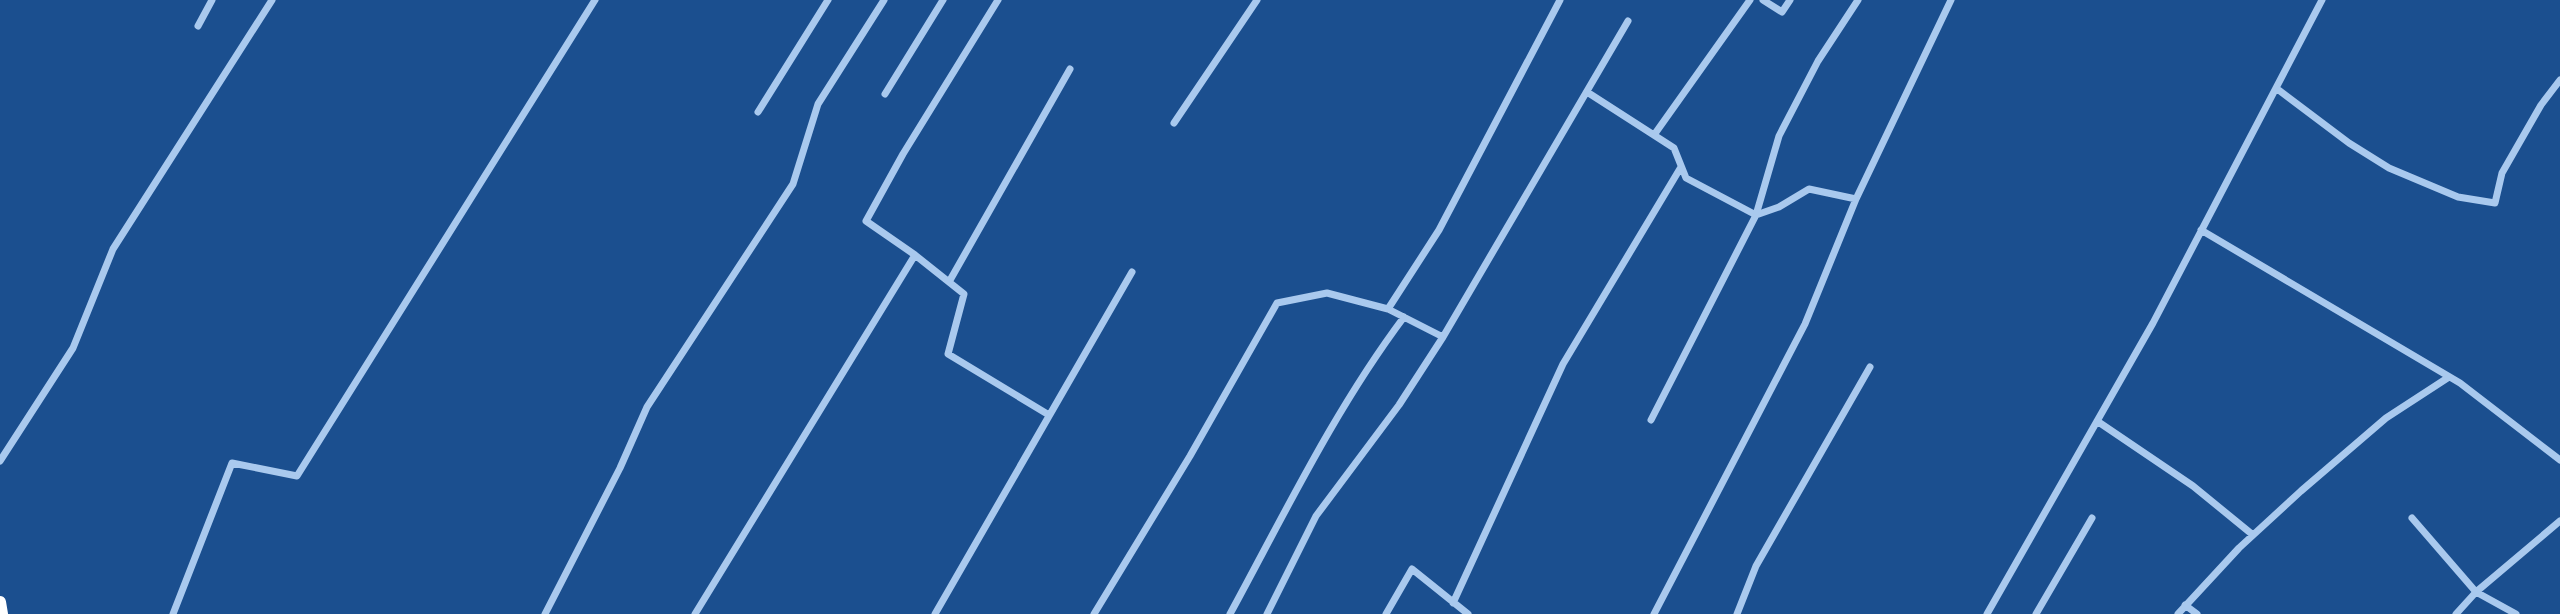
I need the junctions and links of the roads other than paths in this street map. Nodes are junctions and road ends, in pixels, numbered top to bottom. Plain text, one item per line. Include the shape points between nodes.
1 (212, 0) edge
2 (272, 0) edge
3 (595, 0) edge
4 (828, 0) edge
5 (884, 0) edge
6 (943, 0) edge
7 (998, 0) edge
8 (1257, 0) edge
9 (1560, 0) edge
10 (1750, 0) edge
11 (1763, 0) edge
12 (1790, 0) edge
13 (1858, 0) edge
14 (1951, 0) edge
15 (2322, 0) edge
16 (1628, 21) dead end
17 (198, 26) dead end
18 (1070, 70) dead end
19 (2560, 80) edge
20 (2276, 88) junction
21 (1587, 92) junction
22 (885, 94) dead end
23 (758, 112) dead end
24 (1174, 123) dead end
25 (1654, 135) junction
26 (1682, 167) junction
27 (1856, 199) junction
28 (1756, 216) junction
29 (2201, 230) junction
30 (914, 255) junction
31 (1132, 272) dead end
32 (949, 282) junction
33 (1388, 309) junction
34 (1404, 317) junction
35 (1443, 337) junction
36 (1870, 367) dead end
37 (2449, 377) junction
38 (1049, 414) junction
39 (1651, 420) dead end
40 (2097, 421) junction
41 (2560, 460) edge
42 (0, 461) edge
43 (2092, 518) dead end
44 (2412, 518) dead end
45 (2560, 521) edge
46 (2253, 535) junction
47 (2476, 592) junction
48 (0, 602) edge
49 (1454, 602) junction
50 (2185, 605) junction
51 (2, 614) edge
52 (173, 614) edge
53 (544, 614) edge
54 (695, 614) edge
55 (935, 614) edge
56 (1094, 614) edge
57 (1230, 614) edge
58 (1267, 614) edge
59 (1386, 614) edge
60 (1468, 614) edge
61 (1654, 614) edge
62 (1737, 614) edge
63 (1987, 614) edge
64 (2036, 614) edge
65 (2178, 614) edge
66 (2197, 614) edge
67 (2456, 614) edge
68 (2516, 614) edge

1 - 17 street
2 - 42 street via 113,249 73,348
3 - 52 street via 297,476 232,463
4 - 23 street
5 - 53 street via 818,104 793,184 647,407 620,468
6 - 22 street
7 - 30 street via 866,221
8 - 24 street
9 - 33 street via 1439,230
10 - 25 street
11 - 12 street via 1782,12
13 - 28 street via 1818,62 1779,136
14 - 27 street
15 - 20 street
16 - 21 street
18 - 32 street
19 - 20 street via 2541,105 2502,173 2495,203 2458,197 2389,168 2349,143
20 - 29 street
21 - 25 street
21 - 35 street
25 - 26 street via 1674,148
26 - 28 street via 1686,178
26 - 49 street via 1563,364
27 - 28 street via 1809,188 1779,207
27 - 61 street via 1805,324
28 - 39 street
29 - 37 street
29 - 40 street via 2153,323
30 - 32 street
30 - 54 street
31 - 38 street
32 - 38 street via 964,294 948,354
33 - 34 street
33 - 56 street via 1327,293 1277,304 1190,456
34 - 35 street
34 - 57 street via 1380,348 1305,472
35 - 58 street via 1399,406 1316,516
36 - 62 street via 1756,566
37 - 41 street
37 - 46 street via 2386,418
38 - 55 street
40 - 46 street via 2193,486
40 - 63 street
43 - 64 street
44 - 47 street
45 - 47 street
46 - 50 street
47 - 67 street
47 - 68 street
48 - 51 highway
49 - 59 street via 1412,569
49 - 60 street
50 - 65 street
50 - 66 street

